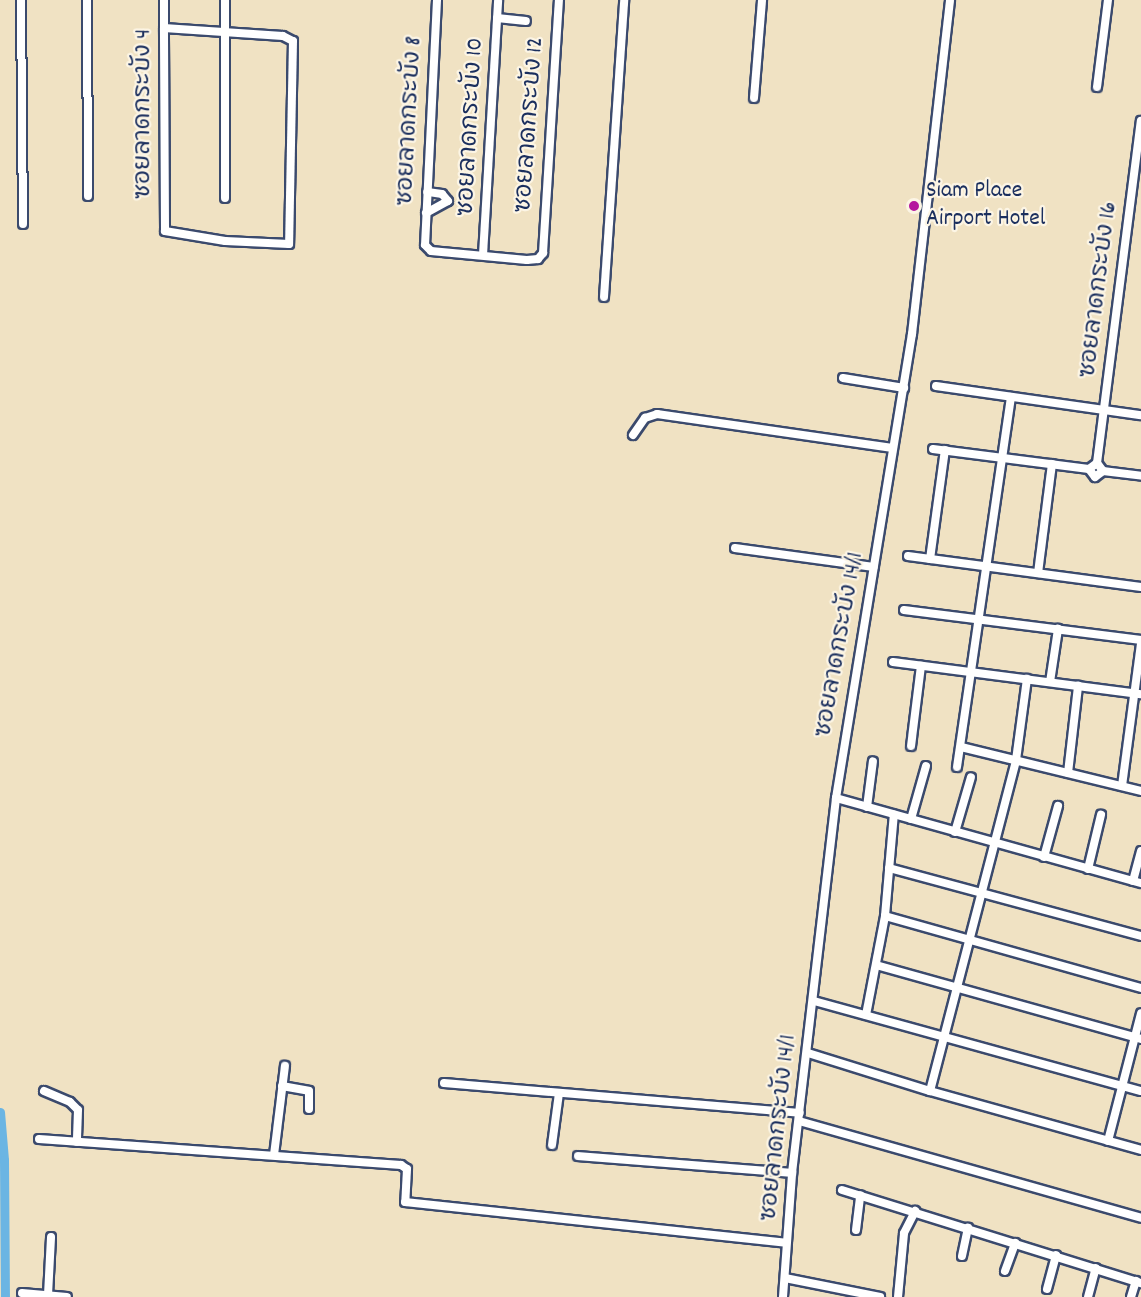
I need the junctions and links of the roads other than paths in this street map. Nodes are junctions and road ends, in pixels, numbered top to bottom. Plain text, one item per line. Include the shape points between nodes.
1 (21, 0) edge
2 (87, 0) edge
3 (164, 0) edge
4 (225, 0) edge
5 (437, 0) edge
6 (498, 0) edge
7 (559, 0) edge
8 (624, 0) edge
9 (762, 0) edge
10 (950, 0) edge
11 (1108, 0) edge
12 (498, 18) junction
13 (526, 21) dead end
14 (164, 28) junction
15 (225, 32) junction
16 (1097, 87) dead end
17 (754, 98) dead end
18 (1141, 121) edge
19 (427, 192) junction
20 (88, 196) dead end
21 (225, 198) dead end
22 (426, 213) junction
23 (23, 224) dead end
24 (483, 255) junction
25 (604, 297) dead end
26 (843, 378) dead end
27 (936, 386) dead end
28 (904, 388) junction
29 (1011, 397) junction
30 (1104, 411) junction
31 (1141, 416) edge
32 (633, 435) dead end
33 (893, 448) junction
34 (933, 449) dead end
35 (945, 450) junction
36 (1002, 458) junction
37 (1097, 463) junction
38 (1052, 464) junction
39 (1089, 469) junction
40 (1103, 471) junction
41 (1141, 476) edge
42 (735, 548) dead end
43 (908, 556) dead end
44 (930, 559) junction
45 (873, 567) junction
46 (987, 567) junction
47 (1038, 573) junction
48 (1141, 587) edge
49 (904, 610) dead end
50 (980, 620) junction
51 (1058, 629) junction
52 (1141, 642) edge
53 (893, 662) dead end
54 (921, 666) junction
55 (973, 672) junction
56 (1028, 679) junction
57 (1050, 682) junction
58 (1078, 686) junction
59 (1138, 693) edge
60 (911, 746) dead end
61 (961, 747) junction
62 (1016, 760) junction
63 (873, 761) dead end
64 (926, 766) dead end
65 (957, 767) dead end
66 (1068, 773) junction
67 (971, 777) dead end
68 (1122, 786) junction
69 (1141, 791) edge
70 (836, 798) junction
71 (1058, 806) dead end
72 (867, 807) junction
73 (894, 814) junction
74 (1101, 815) dead end
75 (911, 819) junction
76 (955, 832) junction
77 (995, 844) junction
78 (1141, 851) edge
79 (1044, 857) junction
80 (890, 868) junction
81 (1088, 869) junction
82 (1137, 882) edge
83 (982, 894) junction
84 (885, 916) junction
85 (1141, 936) edge
86 (970, 941) junction
87 (876, 964) junction
88 (1141, 988) edge
89 (957, 989) junction
90 (813, 1001) junction
91 (1141, 1013) edge
92 (866, 1015) junction
93 (1138, 1038) edge
94 (945, 1039) junction
95 (808, 1053) junction
96 (285, 1066) dead end
97 (444, 1083) dead end
98 (282, 1086) junction
99 (1122, 1086) junction
100 (44, 1091) dead end
101 (930, 1091) junction
102 (1141, 1092) edge
103 (559, 1093) junction
104 (309, 1109) dead end
105 (800, 1117) junction
106 (39, 1139) dead end
107 (1108, 1141) junction
108 (77, 1142) junction
109 (552, 1145) dead end
110 (1141, 1150) edge
111 (274, 1155) junction
112 (578, 1156) dead end
113 (792, 1173) junction
114 (842, 1190) dead end
115 (860, 1195) junction
116 (915, 1211) junction
117 (1141, 1218) edge
118 (968, 1228) junction
119 (856, 1230) dead end
120 (51, 1237) dead end
121 (786, 1243) junction
122 (1015, 1243) junction
123 (962, 1256) dead end
124 (1056, 1256) junction
125 (1096, 1268) junction
126 (1005, 1271) dead end
127 (785, 1278) junction
128 (1139, 1282) edge
129 (1047, 1289) dead end
130 (22, 1293) dead end
131 (48, 1295) junction
132 (67, 1297) edge
133 (783, 1297) edge
134 (880, 1297) edge
135 (898, 1297) edge
136 (1088, 1297) edge
137 (1131, 1297) edge

1 - 23 street
2 - 20 street
3 - 14 street, ซอยลาดกระบัง 4
4 - 15 street
5 - 19 street, ซอยลาดกระบัง 8
6 - 12 street, ซอยลาดกระบัง 10
7 - 24 street, ซอยลาดกระบัง 12 via 543,253 535,260
8 - 25 street
9 - 17 street
10 - 28 street, ซอยลาดกระบัง 14/1
11 - 16 street
12 - 13 street
12 - 24 street, ซอยลาดกระบัง 10
14 - 15 street
14 - 15 street, ซอยลาดกระบัง 4 via 165,228 172,235 285,245 291,241 293,41 283,36
15 - 21 street
18 - 30 street, ซอยลาดกระบัง 16
19 - 22 street, ซอยลาดกระบัง 8
19 - 22 street via 442,194 448,201
22 - 24 street, ซอยลาดกระบัง 8 via 424,245 431,251
26 - 28 street
27 - 29 street
28 - 33 street, ซอยลาดกระบัง 14/1
29 - 30 street
29 - 36 street
30 - 31 street
30 - 37 street, ซอยลาดกระบัง 16
32 - 33 street via 645,418 657,414
33 - 45 street, ซอยลาดกระบัง 14/1
34 - 35 street
35 - 36 street
35 - 44 street
36 - 38 street
36 - 46 street
37 - 39 street
37 - 40 street
38 - 39 street
38 - 47 street
39 - 40 street via 1095,477
40 - 41 street
42 - 45 street
43 - 44 street
44 - 46 street
45 - 70 street, ซอยลาดกระบัง 14/1
46 - 47 street
46 - 50 street
47 - 48 street
49 - 50 street
50 - 51 street
50 - 55 street
51 - 52 street
51 - 57 street
52 - 59 street
53 - 54 street
54 - 55 street
54 - 60 street
55 - 56 street
55 - 61 street
56 - 57 street
56 - 62 street
57 - 58 street
58 - 59 street
58 - 66 street
59 - 68 street
61 - 62 street
61 - 65 street
62 - 66 street
62 - 77 street
63 - 72 street
64 - 75 street
66 - 68 street
67 - 76 street
68 - 69 street
70 - 72 street
70 - 90 street, ซอยลาดกระบัง 14/1
71 - 79 street
72 - 73 street
73 - 75 street
73 - 80 street
74 - 81 street
75 - 76 street
76 - 77 street
77 - 79 street
77 - 83 street
78 - 82 street
79 - 81 street
80 - 83 street
80 - 84 street
81 - 82 street
83 - 85 street
83 - 86 street
84 - 86 street
84 - 87 street
86 - 88 street
86 - 89 street
87 - 89 street
87 - 92 street
89 - 93 street
89 - 94 street
90 - 92 street
90 - 95 street, ซอยลาดกระบัง 14/1
91 - 93 street
92 - 94 street
93 - 99 street
94 - 99 street
94 - 101 street
95 - 101 street
95 - 105 street, ซอยลาดกระบัง 14/1
96 - 98 street
97 - 103 street
98 - 104 street via 309,1091
98 - 111 street
99 - 102 street
99 - 107 street
100 - 108 street via 70,1102 78,1110
101 - 107 street
103 - 105 street
103 - 109 street
105 - 113 street, ซอยลาดกระบัง 14/1
105 - 117 street
106 - 108 street
107 - 110 street
108 - 111 street
111 - 121 street via 405,1166 405,1202
112 - 113 street
113 - 121 street, ซอยลาดกระบัง 14/1
114 - 115 street
115 - 116 street
115 - 119 street
116 - 118 street
116 - 135 street via 904,1233
118 - 122 street
118 - 123 street
120 - 131 street
121 - 127 street, ซอยลาดกระบัง 14/1
122 - 124 street
122 - 126 street
124 - 125 street
124 - 129 street
125 - 128 street
125 - 136 street
127 - 133 street, ซอยลาดกระบัง 14/1
127 - 134 street
128 - 137 street
130 - 131 street
131 - 132 street

